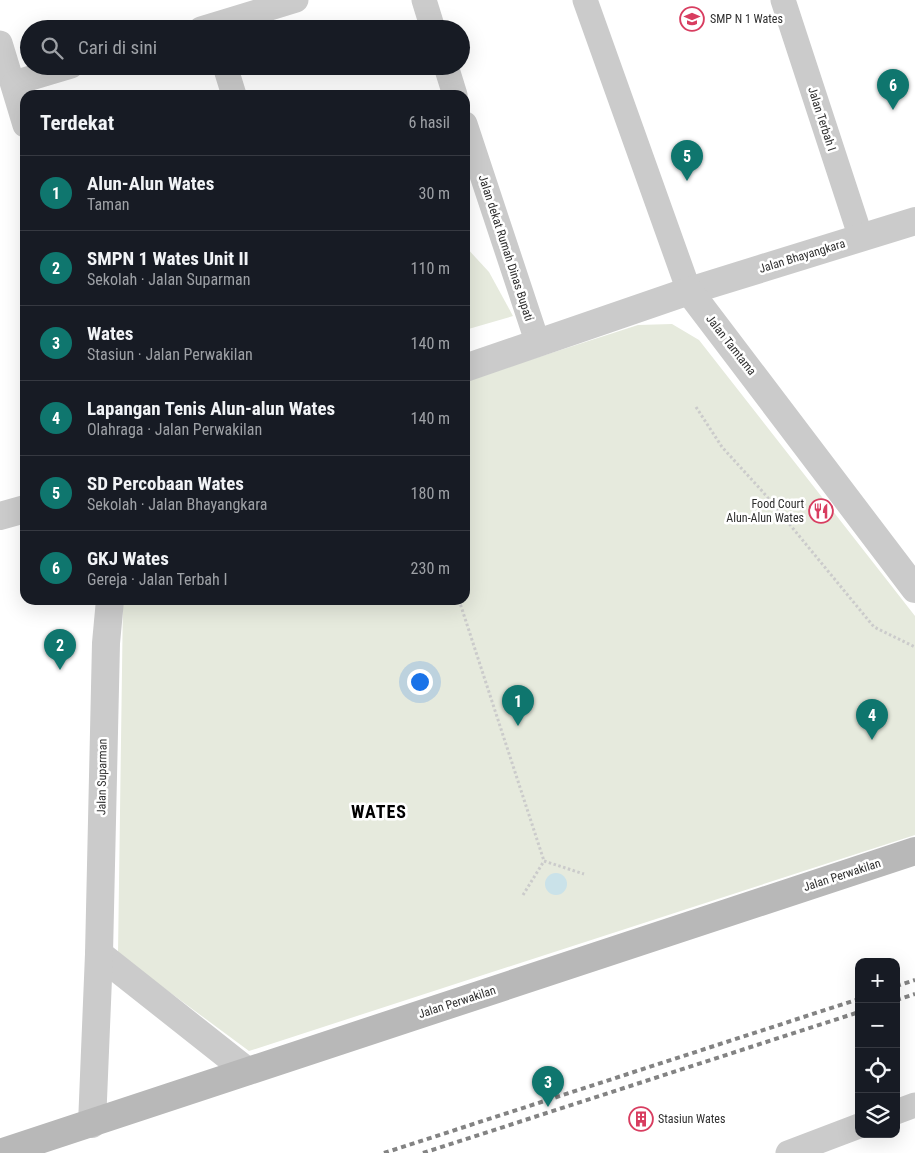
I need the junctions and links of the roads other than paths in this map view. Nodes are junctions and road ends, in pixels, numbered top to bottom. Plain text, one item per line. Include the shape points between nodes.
1 (296, 0) edge
2 (424, 0) edge
3 (585, 0) edge
4 (782, 0) edge
5 (234, 20) edge
6 (430, 20) edge
7 (0, 44) edge
8 (41, 75) edge
9 (228, 75) edge
10 (449, 75) edge
11 (14, 83) junction
12 (232, 90) edge
13 (453, 90) edge
14 (20, 106) edge
15 (470, 139) edge
16 (915, 221) edge
17 (861, 238) junction
18 (689, 291) junction
19 (538, 344) junction
20 (470, 366) edge
21 (20, 510) edge
22 (0, 516) edge
23 (915, 589) edge
24 (110, 605) edge
25 (915, 851) edge
26 (99, 954) junction
27 (247, 1071) junction
28 (915, 1105) edge
29 (900, 1111) edge
30 (92, 1124) junction
31 (855, 1128) edge
32 (0, 1153) edge
33 (788, 1153) edge

1 - 5 street
2 - 6 street
3 - 18 street
4 - 17 street, Jalan Terbah I
7 - 11 street
8 - 11 street
9 - 12 street
10 - 13 street
11 - 14 street
15 - 19 street, Jalan dekat Rumah Dinas Bupati
16 - 17 street, Jalan Bhayangkara
17 - 18 street, Jalan Bhayangkara
18 - 19 street
18 - 23 street, Jalan Tamtama
19 - 20 street
21 - 22 street
24 - 26 street, Jalan Suparman
25 - 27 main road, Jalan Perwakilan
26 - 27 street
26 - 30 street, Jalan Suparman
27 - 30 main road, Jalan Perwakilan
28 - 29 street
30 - 32 main road, Jalan Perwakilan
31 - 33 street

